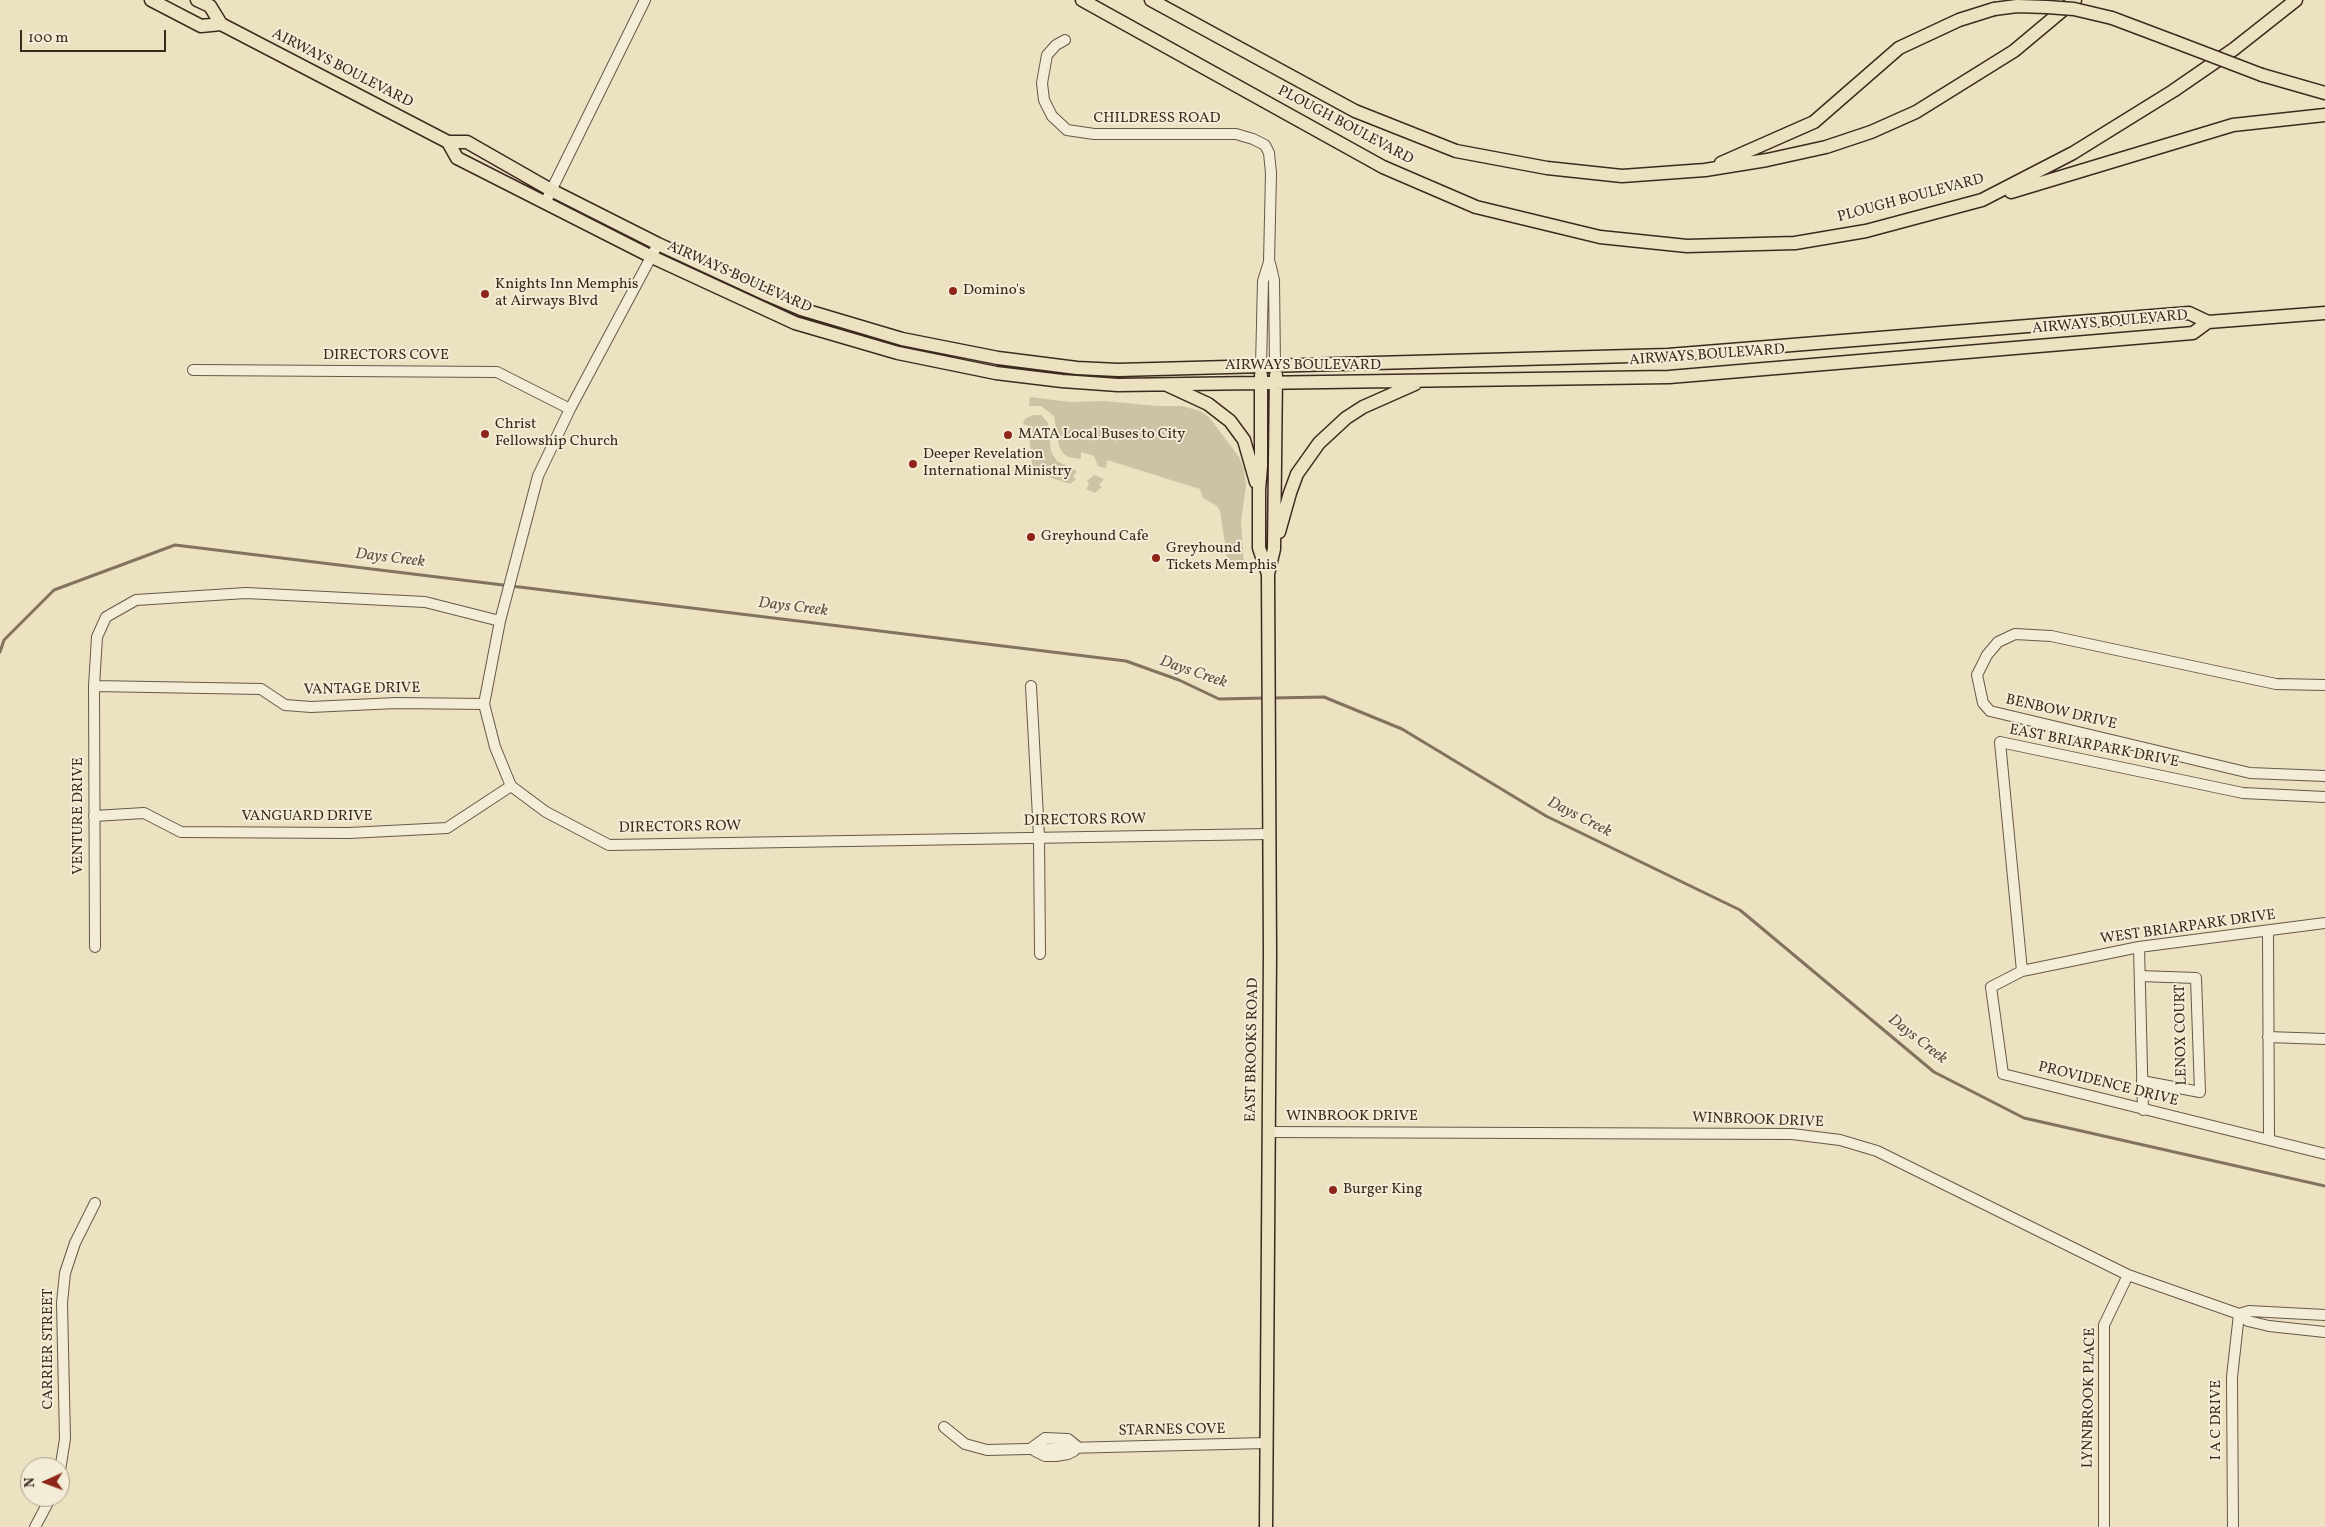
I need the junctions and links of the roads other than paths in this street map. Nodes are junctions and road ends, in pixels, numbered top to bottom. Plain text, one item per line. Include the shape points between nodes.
1 (151, 0) edge
2 (197, 0) edge
3 (645, 0) edge
4 (1082, 0) edge
5 (1151, 0) edge
6 (2075, 0) edge
7 (2296, 0) edge
8 (221, 24) junction
9 (1065, 40) dead end
10 (2325, 93) edge
11 (2322, 116) edge
12 (448, 142) junction
13 (1264, 145) joint
14 (1705, 170) junction
15 (551, 190) junction
16 (1982, 200) junction
17 (545, 203) junction
18 (658, 244) junction
19 (652, 257) junction
20 (1269, 262) junction
21 (2325, 313) edge
22 (2208, 322) junction
23 (1275, 365) junction
24 (1261, 366) junction
25 (1103, 369) junction
26 (193, 370) dead end
27 (1260, 382) junction
28 (1276, 382) junction
29 (1422, 382) junction
30 (1102, 384) junction
31 (1163, 384) junction
32 (570, 409) junction
33 (1258, 490) junction
34 (1274, 549) junction
35 (1268, 574) junction
36 (500, 621) junction
37 (2325, 685) edge
38 (94, 686) junction
39 (1032, 686) dead end
40 (484, 704) junction
41 (2325, 776) edge
42 (512, 786) junction
43 (2325, 797) edge
44 (94, 816) junction
45 (1268, 834) junction
46 (1039, 836) junction
47 (2325, 923) edge
48 (2268, 932) junction
49 (95, 947) dead end
50 (2139, 947) junction
51 (1040, 954) dead end
52 (2022, 971) junction
53 (2140, 976) junction
54 (2268, 1037) junction
55 (2325, 1039) edge
56 (2142, 1080) junction
57 (2143, 1110) junction
58 (1268, 1132) junction
59 (2268, 1138) junction
60 (2325, 1154) edge
61 (95, 1203) dead end
62 (2128, 1275) junction
63 (2239, 1314) junction
64 (2325, 1314) edge
65 (2325, 1332) edge
66 (944, 1427) dead end
67 (1266, 1443) junction
68 (1079, 1448) junction
69 (1030, 1449) junction
70 (62, 1457) edge
71 (46, 1507) edge
72 (35, 1527) edge
73 (1266, 1527) edge
74 (2104, 1527) edge
75 (2232, 1527) edge

1 - 8 main road, AIRWAYS BOULEVARD via 201,26
2 - 8 main road, AIRWAYS BOULEVARD via 210,6
3 - 15 street
4 - 16 main road, PLOUGH BOULEVARD via 1383,167 1476,207 1600,237 1687,246 1795,243 1866,231
5 - 14 main road, PLOUGH BOULEVARD via 1355,111 1456,151 1548,168 1622,176
6 - 14 main road, PLOUGH BOULEVARD via 2014,51 1916,112 1826,147
7 - 16 main road, PLOUGH BOULEVARD via 2234,49 2172,91 2073,153
8 - 12 main road, AIRWAYS BOULEVARD
9 - 13 street, CHILDRESS ROAD via 1050,50 1043,68 1042,91 1052,116 1067,130 1085,134 1222,133 1245,136
10 - 14 main road, bridge via 2262,75 2112,18 2074,9 2016,6 1959,20 1899,48 1814,122
11 - 16 main road via 2233,125
12 - 15 main road, AIRWAYS BOULEVARD via 467,142
12 - 17 main road, AIRWAYS BOULEVARD via 457,158
13 - 20 street, EAST BROOKS ROAD via 1271,164
15 - 17 street
15 - 18 main road, AIRWAYS BOULEVARD
17 - 19 main road, AIRWAYS BOULEVARD
18 - 19 street, DIRECTORS ROW
18 - 25 main road, AIRWAYS BOULEVARD via 800,309 902,339 998,358
19 - 30 main road, AIRWAYS BOULEVARD via 796,323 898,353 996,373
19 - 32 street, DIRECTORS ROW
20 - 23 street, EAST BROOKS ROAD via 1274,280
20 - 24 street, EAST BROOKS ROAD via 1263,281
21 - 22 main road, AIRWAYS BOULEVARD
22 - 23 main road, AIRWAYS BOULEVARD via 2189,313 1668,355
22 - 29 main road, AIRWAYS BOULEVARD via 2193,333 1669,377
23 - 24 main road, AIRWAYS BOULEVARD
23 - 28 main road, EAST BROOKS ROAD
24 - 25 main road, AIRWAYS BOULEVARD
24 - 27 main road, EAST BROOKS ROAD
25 - 30 main road
26 - 32 street, DIRECTORS COVE via 498,372
27 - 28 main road, AIRWAYS BOULEVARD
27 - 31 main road, AIRWAYS BOULEVARD
27 - 33 main road, EAST BROOKS ROAD via 1261,466
28 - 29 main road, AIRWAYS BOULEVARD
28 - 34 main road, EAST BROOKS ROAD
29 - 34 main road via 1363,407 1319,443 1307,458 1290,493
30 - 31 main road, AIRWAYS BOULEVARD
31 - 33 main road via 1208,404 1230,421 1244,440
32 - 36 street, DIRECTORS ROW via 538,476
33 - 35 main road, EAST BROOKS ROAD via 1259,548
34 - 35 main road, EAST BROOKS ROAD
35 - 45 main road, EAST BROOKS ROAD
36 - 38 street, VENTURE DRIVE via 425,602 246,593 136,600 106,618 97,637
36 - 40 street, DIRECTORS ROW
37 - 41 street, BENBOW DRIVE via 2276,684 2051,636 2015,634 1998,642 1977,675 1983,702 1990,711 2250,773
38 - 40 street, VANTAGE DRIVE via 260,689 285,705 311,707 396,703
38 - 44 street, VENTURE DRIVE
39 - 46 street
40 - 42 street, DIRECTORS ROW via 495,747
42 - 44 street, VANGUARD DRIVE via 447,828 349,833 181,832 144,813
42 - 46 street, DIRECTORS ROW via 546,812 609,845
43 - 52 street, EAST BRIARPARK DRIVE via 2243,793 2000,742
44 - 49 street, VENTURE DRIVE
45 - 46 street, DIRECTORS ROW
45 - 58 main road, EAST BROOKS ROAD
46 - 51 street
47 - 48 street, WEST BRIARPARK DRIVE
48 - 50 street, WEST BRIARPARK DRIVE
48 - 54 street
50 - 52 street, WEST BRIARPARK DRIVE
50 - 53 street
52 - 57 street, PROVIDENCE DRIVE via 1991,987 2003,1074
53 - 56 street
53 - 56 street, LENOX COURT via 2196,978 2200,1092
54 - 55 street
54 - 59 street
56 - 57 street
57 - 59 street, PROVIDENCE DRIVE
58 - 62 street, WINBROOK DRIVE via 1785,1134 1840,1140 1877,1151
58 - 67 main road, EAST BROOKS ROAD
59 - 60 street, PROVIDENCE DRIVE
61 - 70 street, CARRIER STREET via 75,1243 65,1273 62,1304 65,1439
62 - 63 street, WINBROOK DRIVE
62 - 74 street, LYNNBROOK PLACE via 2104,1325
63 - 64 street, WINBROOK DRIVE via 2249,1310
63 - 65 street, WINBROOK DRIVE via 2248,1321 2269,1326
63 - 75 street, I A C DRIVE via 2232,1377
66 - 69 street, STARNES COVE via 955,1438 976,1449
67 - 68 street, STARNES COVE
67 - 73 main road, EAST BROOKS ROAD
68 - 69 street, STARNES COVE via 1056,1456 1045,1456
68 - 69 street, STARNES COVE via 1068,1439 1045,1438
71 - 72 street

